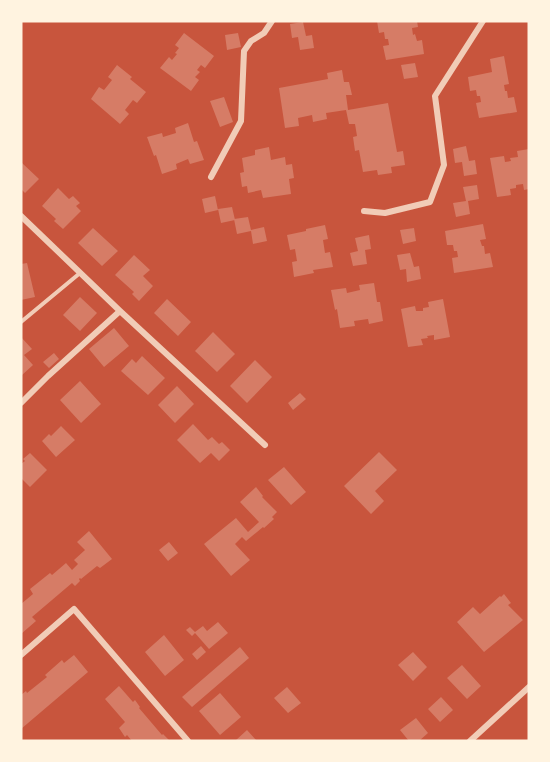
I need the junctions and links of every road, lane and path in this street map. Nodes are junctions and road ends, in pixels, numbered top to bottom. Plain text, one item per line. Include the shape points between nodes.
1 (272, 21) edge
2 (483, 21) edge
3 (211, 177) dead end
4 (364, 211) dead end
5 (21, 216) edge
6 (81, 273) junction
7 (120, 311) junction
8 (21, 322) edge
9 (21, 403) edge
10 (265, 445) dead end
11 (21, 655) edge
12 (529, 687) edge
13 (188, 741) edge
14 (470, 741) edge

1 - 3 street via 244,51 241,121
2 - 4 street via 435,96 444,165 430,202 385,213
5 - 6 street
6 - 7 street
6 - 8 lane
7 - 9 street
7 - 10 street
11 - 13 street via 74,609
12 - 14 street

